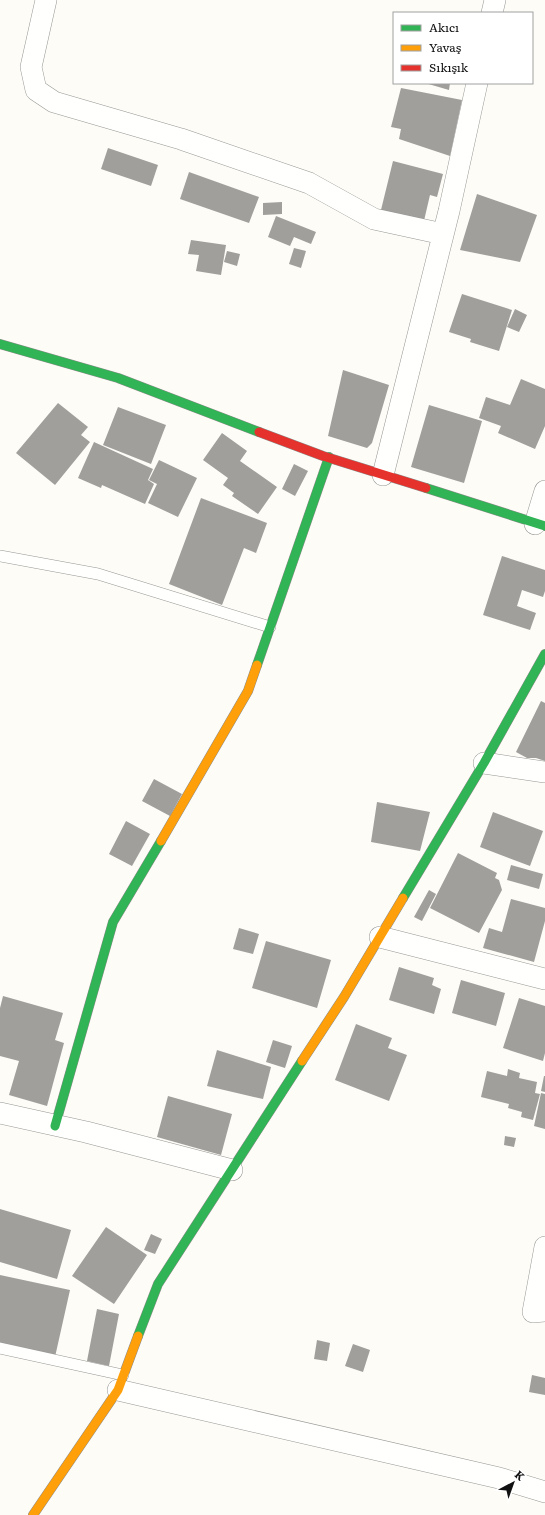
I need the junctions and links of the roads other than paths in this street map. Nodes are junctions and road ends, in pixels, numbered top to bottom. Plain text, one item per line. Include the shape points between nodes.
1 (46, 0) edge
2 (495, 0) edge
3 (492, 12) edge
4 (477, 84) edge
5 (443, 234) junction
6 (0, 344) edge
7 (329, 458) junction
8 (383, 475) junction
9 (545, 491) edge
10 (540, 525) edge
11 (0, 556) edge
12 (270, 627) junction
13 (545, 654) edge
14 (484, 763) junction
15 (545, 772) edge
16 (380, 937) junction
17 (545, 979) edge
18 (0, 1114) edge
19 (55, 1126) junction
20 (232, 1170) junction
21 (545, 1247) edge
22 (545, 1311) edge
23 (0, 1348) edge
24 (120, 1382) junction
25 (545, 1492) edge
26 (33, 1515) edge

1 - 5 street via 31,67 36,90 54,102 181,139 309,183 374,219
2 - 3 street
4 - 5 street
5 - 8 street
6 - 7 street via 118,378
7 - 8 street
7 - 12 street
8 - 10 street
9 - 10 street
11 - 12 lane via 98,574
12 - 19 street via 248,691 113,922
13 - 14 street
14 - 15 street
14 - 16 street
16 - 17 street
16 - 20 street
18 - 19 street
19 - 20 street
20 - 24 street via 158,1284
21 - 22 street via 533,1312
23 - 24 lane
24 - 25 street via 499,1478
24 - 26 street

